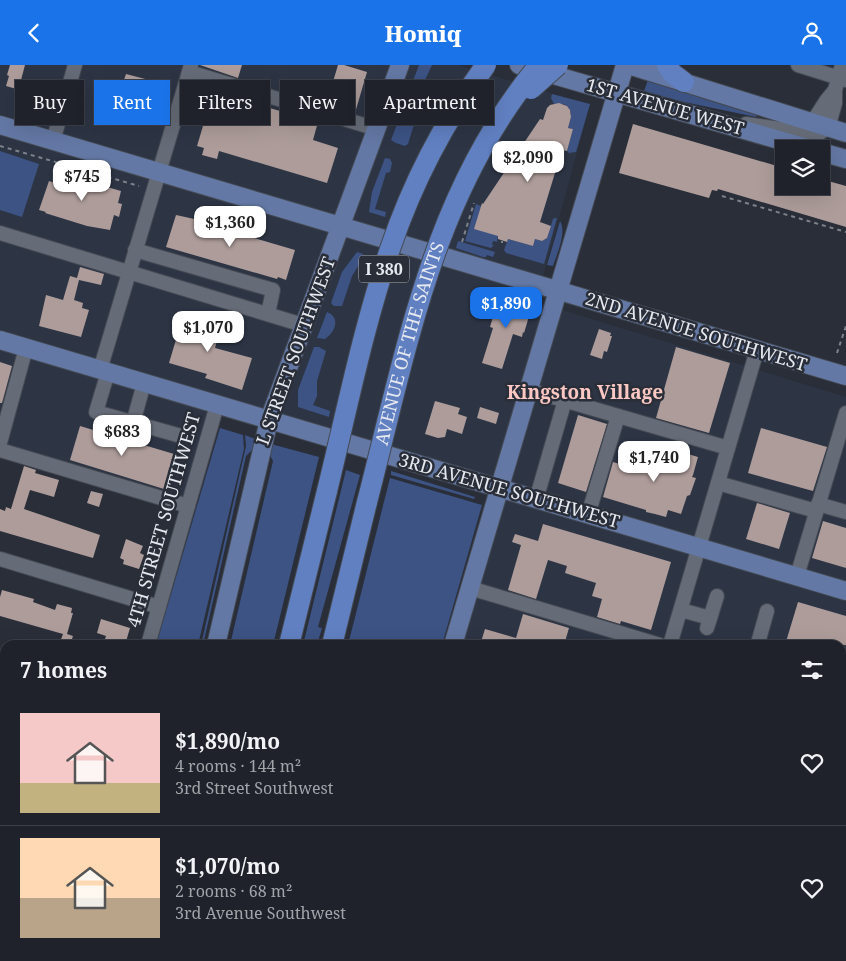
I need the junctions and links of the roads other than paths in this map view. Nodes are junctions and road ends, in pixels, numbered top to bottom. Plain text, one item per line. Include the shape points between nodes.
1 (75, 65) edge
2 (400, 65) edge
3 (486, 65) edge
4 (519, 65) edge
5 (539, 65) edge
6 (558, 65) edge
7 (626, 65) edge
8 (666, 65) edge
9 (798, 65) edge
10 (190, 69) edge
11 (840, 78) edge
12 (684, 82) junction
13 (616, 93) junction
14 (507, 109) junction
15 (699, 117) junction
16 (0, 125) edge
17 (820, 125) junction
18 (377, 129) junction
19 (846, 133) edge
20 (779, 140) edge
21 (53, 141) junction
22 (830, 155) edge
23 (846, 159) edge
24 (159, 172) junction
25 (341, 226) junction
26 (0, 233) edge
27 (135, 250) junction
28 (129, 271) junction
29 (557, 290) junction
30 (268, 314) junction
31 (303, 325) junction
32 (0, 340) edge
33 (26, 348) junction
34 (757, 351) junction
35 (104, 371) junction
36 (846, 377) edge
37 (144, 383) junction
38 (529, 390) junction
39 (565, 400) junction
40 (217, 405) junction
41 (846, 413) edge
42 (618, 416) junction
43 (269, 420) junction
44 (133, 423) junction
45 (181, 436) dead end
46 (0, 443) edge
47 (728, 448) junction
48 (0, 450) edge
49 (718, 483) junction
50 (500, 489) junction
51 (536, 500) junction
52 (188, 506) junction
53 (817, 507) junction
54 (846, 512) edge
55 (588, 515) junction
56 (699, 547) junction
57 (0, 559) edge
58 (797, 577) junction
59 (470, 588) junction
60 (846, 591) edge
61 (717, 596) dead end
62 (159, 607) junction
63 (681, 610) junction
64 (768, 611) dead end
65 (149, 640) edge
66 (217, 640) edge
67 (290, 640) edge
68 (333, 640) edge
69 (454, 640) edge
70 (643, 640) edge
71 (672, 640) edge
72 (759, 640) edge

1 - 21 street
2 - 18 main road, L STREET SOUTHWEST
3 - 67 highway, I 380, bridge via 440,137 390,248 365,334
4 - 13 main road, 1ST AVENUE WEST
5 - 14 highway, AVENUE OF THE SAINTS / I 380, bridge
6 - 14 highway, bridge
7 - 12 main road, 1ST AVENUE WEST
7 - 13 main road
8 - 12 highway
9 - 11 street
10 - 18 street
10 - 24 street
11 - 17 street via 835,103
12 - 17 main road, 1ST AVENUE WEST
13 - 15 main road, 1ST AVENUE WEST
13 - 29 main road
14 - 68 highway, AVENUE OF THE SAINTS / I 380, bridge via 462,187 431,262 412,324
15 - 17 street via 818,135
15 - 20 main road, 1ST AVENUE WEST
16 - 21 main road, 2ND AVENUE SOUTHWEST
17 - 19 main road, 1ST AVENUE WEST
18 - 25 main road, L STREET SOUTHWEST
21 - 24 main road, 2ND AVENUE SOUTHWEST
22 - 23 main road
24 - 25 main road, 2ND AVENUE SOUTHWEST
24 - 27 street
25 - 29 main road, 2ND AVENUE SOUTHWEST
25 - 31 main road, L STREET SOUTHWEST
26 - 28 street
27 - 28 street
27 - 30 street via 274,290
28 - 30 street
28 - 35 street
29 - 34 main road, 2ND AVENUE SOUTHWEST
29 - 38 main road
30 - 31 street
31 - 43 main road, L STREET SOUTHWEST
32 - 33 main road, 3RD AVENUE SOUTHWEST
33 - 35 main road, 3RD AVENUE SOUTHWEST
33 - 46 street
34 - 36 main road, 2ND AVENUE SOUTHWEST
34 - 47 street
35 - 37 main road, 3RD AVENUE SOUTHWEST
35 - 44 street via 96,412
37 - 40 main road, 3RD AVENUE SOUTHWEST
37 - 44 street
38 - 39 street
38 - 50 main road
39 - 42 street
39 - 51 street
40 - 43 main road, 3RD AVENUE SOUTHWEST
40 - 52 street, 4TH STREET SOUTHWEST
41 - 53 street
42 - 47 street via 636,417
42 - 55 street
43 - 50 main road, 3RD AVENUE SOUTHWEST
43 - 66 main road, L STREET SOUTHWEST
44 - 45 street
47 - 49 street
48 - 52 street
49 - 53 street
49 - 56 street
50 - 51 main road, 3RD AVENUE SOUTHWEST
50 - 59 main road
51 - 55 main road, 3RD AVENUE SOUTHWEST
52 - 62 street, 4TH STREET SOUTHWEST
53 - 54 street
53 - 58 street
55 - 56 main road, 3RD AVENUE SOUTHWEST
56 - 58 main road, 3RD AVENUE SOUTHWEST
56 - 63 street
57 - 62 street
58 - 60 main road, 3RD AVENUE SOUTHWEST
59 - 69 main road
59 - 70 street
61 - 63 street via 709,623
62 - 65 street, 4TH STREET SOUTHWEST
63 - 71 street
64 - 72 street

